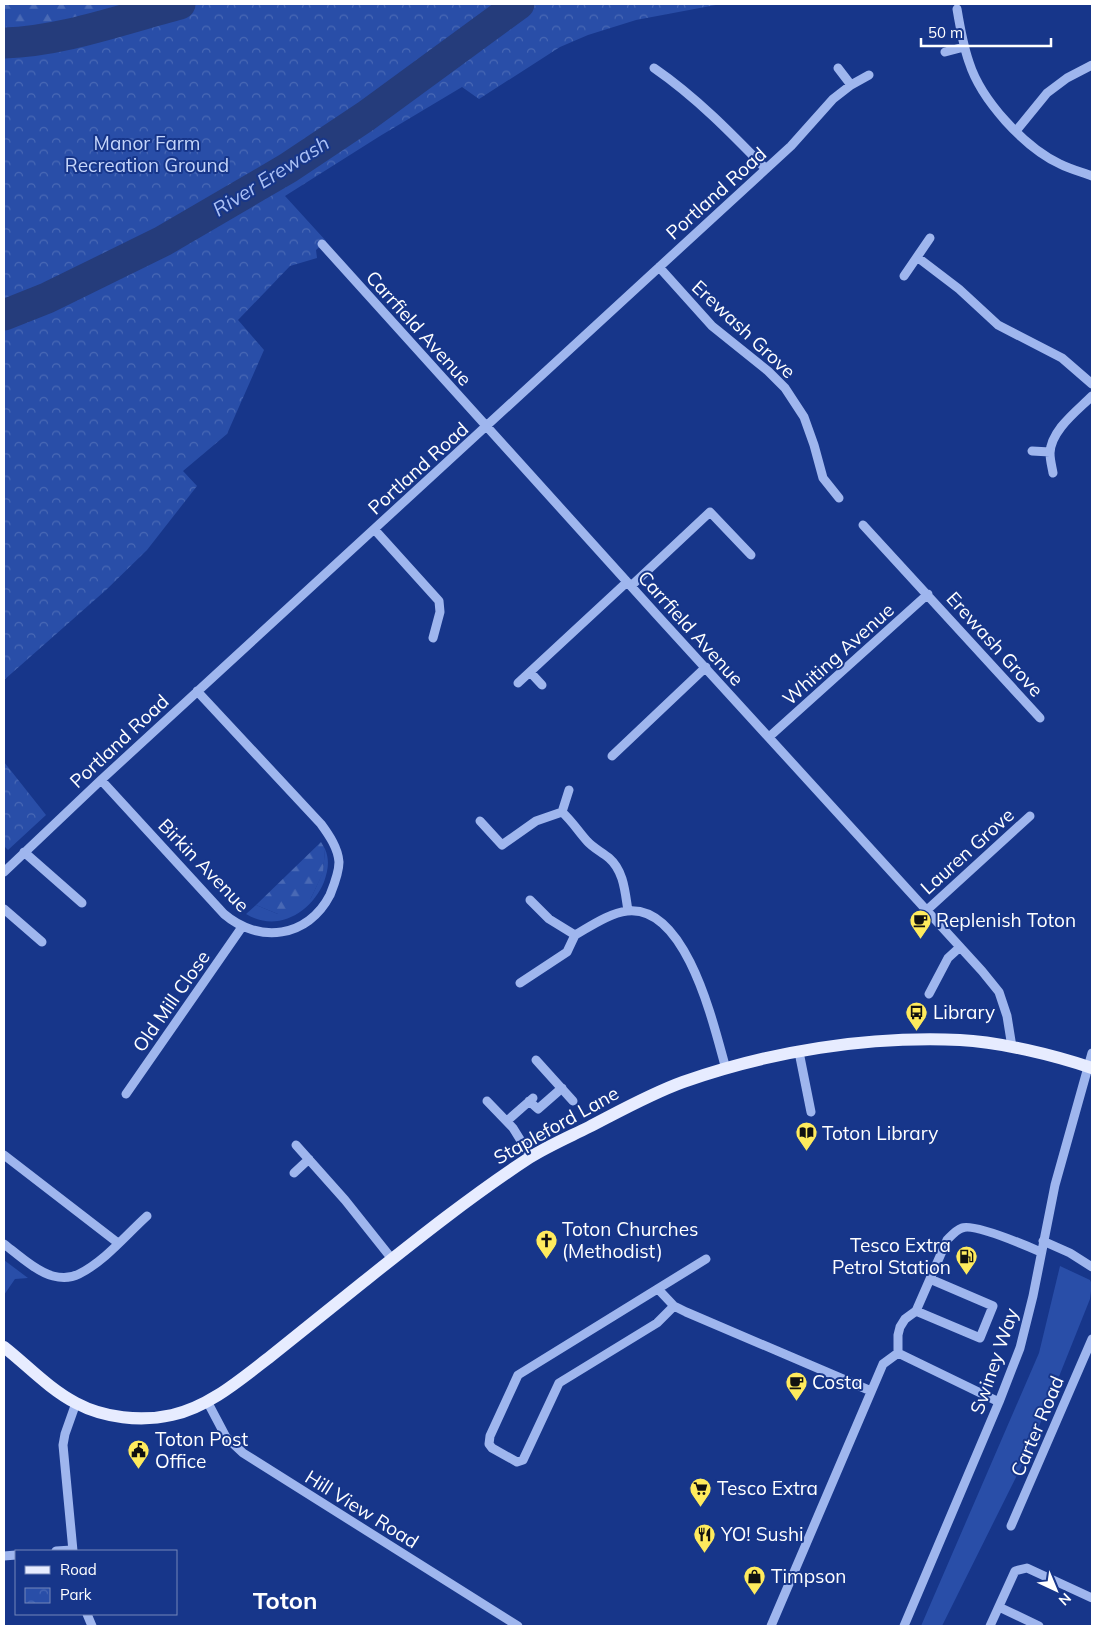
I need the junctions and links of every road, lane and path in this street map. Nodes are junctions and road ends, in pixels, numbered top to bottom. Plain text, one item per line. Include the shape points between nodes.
1 (957, 9) dead end
2 (964, 47) junction
3 (945, 52) dead end
4 (1092, 65) edge
5 (654, 68) dead end
6 (838, 68) dead end
7 (869, 75) dead end
8 (851, 85) junction
9 (1016, 130) junction
10 (766, 169) junction
11 (1092, 176) edge
12 (930, 238) dead end
13 (322, 244) dead end
14 (917, 257) junction
15 (659, 267) junction
16 (904, 276) dead end
17 (1092, 384) edge
18 (1092, 396) edge
19 (486, 428) junction
20 (1032, 451) dead end
21 (1050, 452) junction
22 (1053, 473) dead end
23 (839, 498) dead end
24 (864, 525) dead end
25 (374, 529) junction
26 (751, 555) dead end
27 (629, 584) junction
28 (928, 594) junction
29 (432, 638) dead end
30 (706, 667) junction
31 (530, 672) junction
32 (518, 683) dead end
33 (542, 685) dead end
34 (197, 691) junction
35 (1040, 718) dead end
36 (769, 737) junction
37 (612, 756) dead end
38 (101, 780) junction
39 (570, 790) dead end
40 (562, 812) junction
41 (1030, 816) dead end
42 (480, 822) dead end
43 (24, 852) junction
44 (4, 872) edge
45 (530, 900) dead end
46 (82, 903) dead end
47 (4, 908) edge
48 (927, 910) junction
49 (628, 911) junction
50 (242, 927) junction
51 (575, 934) junction
52 (42, 942) dead end
53 (960, 947) junction
54 (520, 983) dead end
55 (929, 994) dead end
56 (1012, 1047) junction
57 (799, 1052) junction
58 (1092, 1053) edge
59 (536, 1060) dead end
60 (1091, 1067) edge
61 (726, 1069) junction
62 (562, 1088) junction
63 (126, 1094) dead end
64 (487, 1101) dead end
65 (573, 1101) dead end
66 (811, 1112) dead end
67 (507, 1121) junction
68 (296, 1145) dead end
69 (4, 1155) edge
70 (531, 1157) junction
71 (308, 1159) junction
72 (294, 1173) dead end
73 (147, 1216) dead end
74 (1043, 1241) junction
75 (118, 1243) junction
76 (4, 1244) edge
77 (1041, 1252) junction
78 (392, 1259) junction
79 (706, 1260) dead end
80 (1092, 1267) edge
81 (930, 1279) junction
82 (658, 1289) junction
83 (674, 1306) junction
84 (916, 1312) junction
85 (1092, 1339) edge
86 (4, 1346) edge
87 (898, 1352) junction
88 (871, 1391) junction
89 (207, 1402) junction
90 (999, 1402) junction
91 (76, 1403) junction
92 (1011, 1526) dead end
93 (72, 1550) edge
94 (1092, 1598) edge
95 (999, 1607) junction
96 (518, 1626) edge
97 (771, 1626) edge
98 (904, 1626) edge
99 (990, 1626) edge
100 (1039, 1626) edge

1 - 2 street
2 - 3 street
2 - 9 street via 987,98
4 - 9 street via 1066,78 1047,93
5 - 10 street via 719,121
6 - 8 street
7 - 8 street, Portland Road
8 - 10 street, Portland Road via 833,99 806,131
9 - 11 street via 1048,157
10 - 15 street, Portland Road
12 - 14 street
13 - 19 street, Carrfield Avenue
14 - 16 street
14 - 17 street via 998,325 1062,358
15 - 19 street, Portland Road
15 - 23 street, Erewash Grove via 712,326 768,370 785,388 804,417 823,478
18 - 21 street via 1058,432
19 - 25 street, Portland Road
19 - 27 street, Carrfield Avenue
20 - 21 street
21 - 22 street
24 - 28 street, Erewash Grove
25 - 29 street via 439,601 440,612
25 - 34 street, Portland Road
26 - 27 street via 710,512
27 - 30 street, Carrfield Avenue
27 - 31 street
28 - 35 street, Erewash Grove
28 - 36 street, Whiting Avenue
30 - 36 street, Carrfield Avenue
30 - 37 street
31 - 32 street
31 - 33 street
34 - 38 street, Portland Road
34 - 50 street, Birkin Avenue via 321,824 339,861 328,899 308,922 282,932 259,932
36 - 48 street, Carrfield Avenue
38 - 43 street, Portland Road
38 - 50 street, Birkin Avenue via 224,914
39 - 40 street
40 - 42 street via 536,821 502,845
40 - 49 street via 588,842 612,860 623,878
41 - 48 street, Lauren Grove
43 - 44 street, Portland Road
43 - 46 street
45 - 51 street via 549,919
47 - 52 street
48 - 53 street, Carrfield Avenue
49 - 51 street
49 - 61 street via 647,914 662,923 682,949 701,984
50 - 63 street, Old Mill Close
51 - 54 street via 567,952
53 - 55 street via 948,958
53 - 56 street, Carrfield Avenue via 998,992
56 - 57 main road, Stapleford Lane via 963,1040 926,1040 874,1042
56 - 60 main road, Stapleford Lane
57 - 61 main road, Stapleford Lane
57 - 66 street
58 - 60 street, Swiney Way
59 - 62 street
60 - 74 street, Swiney Way via 1055,1185
61 - 70 main road, Stapleford Lane via 655,1093
62 - 65 street
62 - 67 street via 538,1109 531,1099
64 - 67 street
67 - 70 street
68 - 71 street
69 - 75 street
70 - 78 main road, Stapleford Lane
71 - 72 street
71 - 78 street
73 - 75 street
74 - 77 street, Swiney Way
74 - 80 street
75 - 76 street via 79,1274 64,1277 51,1276
77 - 81 street via 964,1227 947,1240
77 - 90 street, Swiney Way via 1020,1348
78 - 89 main road, Stapleford Lane
79 - 82 street
81 - 84 street
81 - 84 street via 993,1306 980,1338
82 - 83 street
82 - 83 street via 518,1375 490,1436 492,1448 517,1462 523,1460 559,1383 658,1323
83 - 88 street
84 - 87 street via 904,1319 900,1327
85 - 92 street, Carter Road
86 - 91 main road, Stapleford Lane via 53,1388
87 - 88 street via 883,1364
87 - 90 street
88 - 97 street
89 - 91 main road, Stapleford Lane via 188,1411 156,1418 107,1414
89 - 96 street, Hill View Road via 226,1437 243,1453
90 - 98 street, Swiney Way
91 - 93 street via 63,1445
94 - 95 street via 1027,1568 1015,1571
95 - 99 street
95 - 100 street

